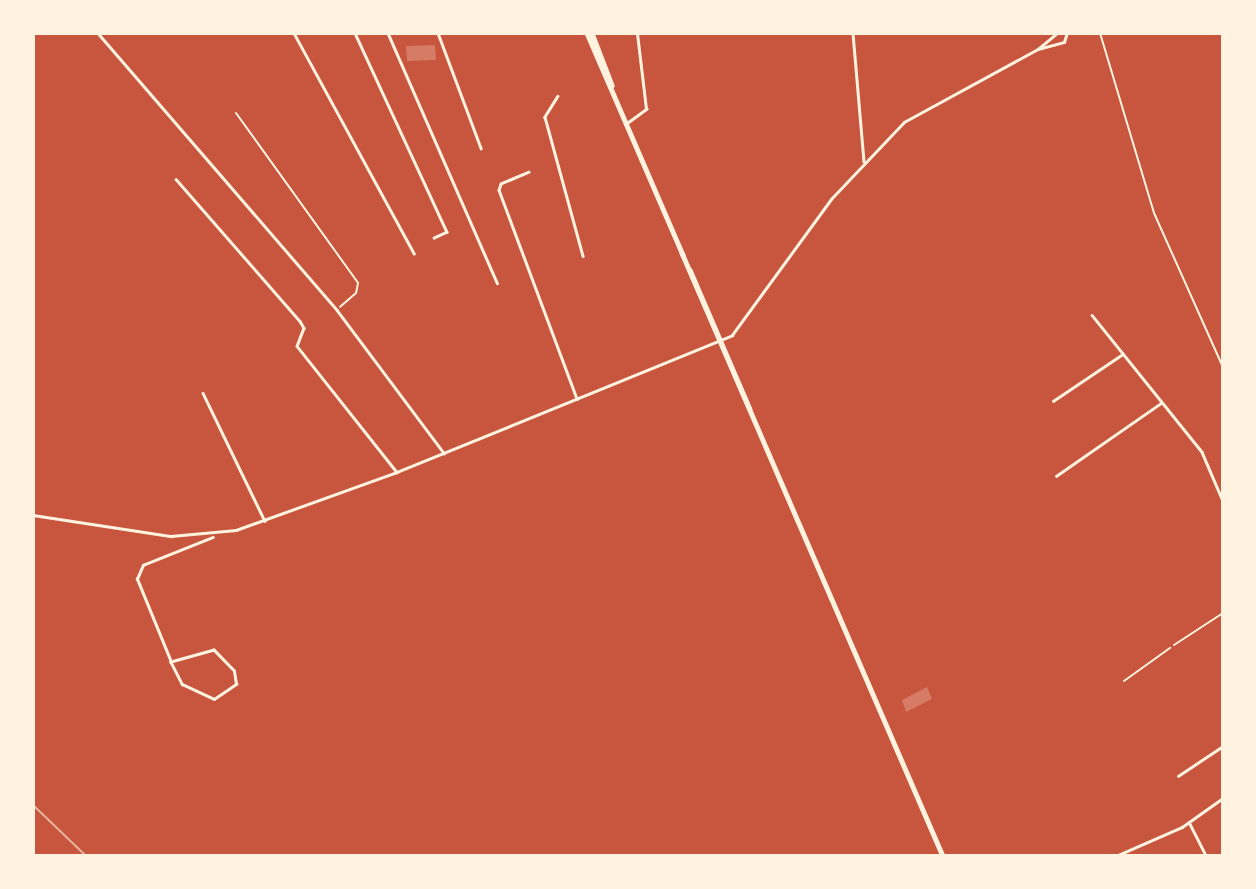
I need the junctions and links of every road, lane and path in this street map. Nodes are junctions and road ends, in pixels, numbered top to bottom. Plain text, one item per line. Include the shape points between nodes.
1 (98, 33) edge
2 (294, 33) edge
3 (355, 33) edge
4 (388, 33) edge
5 (438, 33) edge
6 (587, 33) edge
7 (592, 33) edge
8 (637, 33) edge
9 (853, 33) edge
10 (1056, 33) edge
11 (1068, 33) edge
12 (1100, 33) edge
13 (1038, 49) junction
14 (615, 95) junction
15 (558, 96) dead end
16 (236, 113) dead end
17 (627, 123) junction
18 (481, 148) dead end
19 (864, 162) junction
20 (529, 172) dead end
21 (176, 179) dead end
22 (434, 239) dead end
23 (414, 253) dead end
24 (583, 256) dead end
25 (497, 283) dead end
26 (337, 310) junction
27 (1092, 316) dead end
28 (719, 341) junction
29 (1123, 354) junction
30 (1223, 367) edge
31 (203, 393) dead end
32 (577, 398) junction
33 (1053, 401) dead end
34 (1161, 403) junction
35 (444, 453) junction
36 (397, 472) junction
37 (1056, 476) dead end
38 (1223, 501) edge
39 (33, 514) edge
40 (265, 521) junction
41 (219, 534) junction
42 (1223, 612) edge
43 (1170, 649) joint
44 (171, 662) junction
45 (1124, 681) dead end
46 (1223, 746) edge
47 (1178, 776) dead end
48 (1223, 798) edge
49 (1189, 822) junction
50 (1130, 850) junction
51 (943, 856) edge
52 (1116, 856) edge
53 (1133, 856) edge
54 (1206, 856) edge

1 - 26 street
2 - 23 street
3 - 22 street via 447,232
4 - 25 street
5 - 18 street
6 - 14 main road
7 - 14 main road
8 - 17 street via 646,109
9 - 19 street
10 - 13 street
11 - 13 street via 1064,42
12 - 30 path via 1154,213
13 - 19 street via 915,114
14 - 17 main road
15 - 24 street via 545,117
16 - 26 path via 358,283 356,293
17 - 28 main road
19 - 28 street via 831,199 733,334
20 - 32 street via 501,184 499,190
21 - 36 street via 300,321 303,328 297,346
26 - 35 street
27 - 29 street
28 - 32 street
28 - 51 main road
29 - 33 street
29 - 34 street
31 - 40 street
32 - 35 street
34 - 37 street
34 - 38 street via 1205,458
35 - 36 street
36 - 40 street
39 - 41 street via 171,536
40 - 41 street
41 - 44 street via 143,565 137,573
42 - 43 path
43 - 45 lane
44 - 44 street via 182,684 214,699 236,684 234,671 215,650
46 - 47 street
48 - 49 street
49 - 50 street
49 - 54 street
50 - 52 street
50 - 53 street

